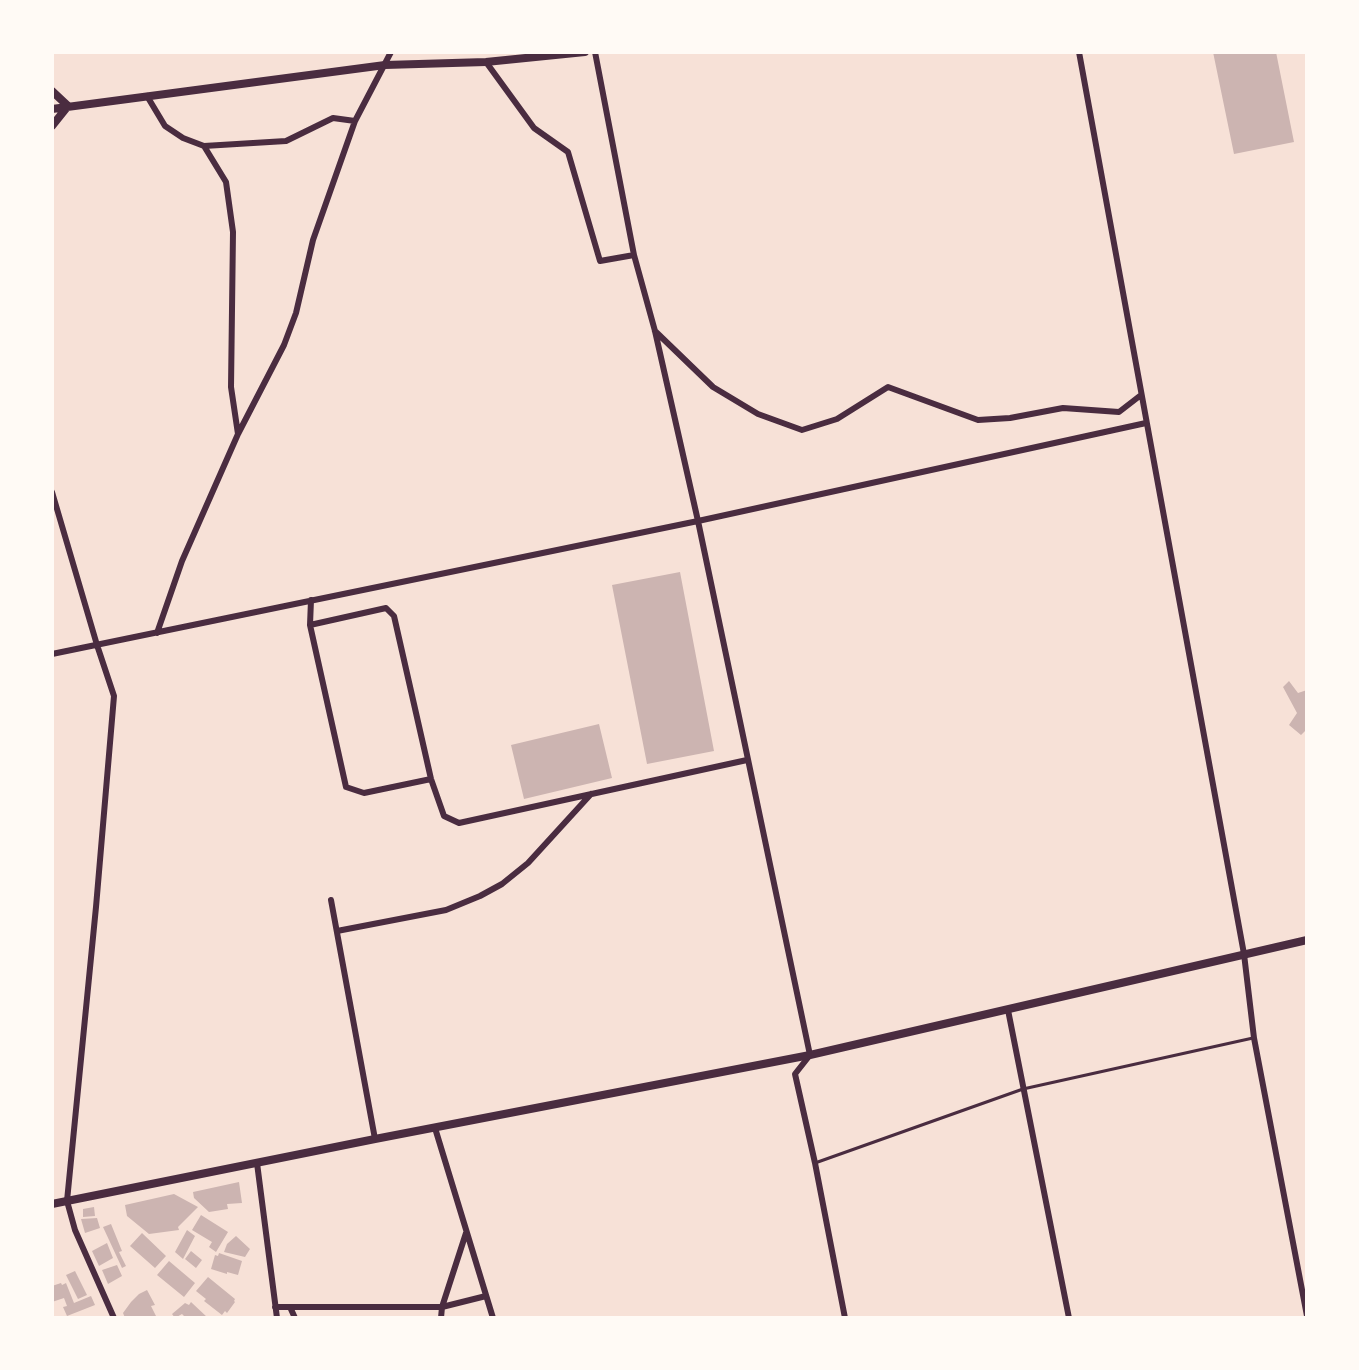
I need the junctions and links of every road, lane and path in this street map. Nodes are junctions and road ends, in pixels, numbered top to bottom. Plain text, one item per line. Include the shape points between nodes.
1 (391, 52) edge
2 (585, 52) edge
3 (595, 52) edge
4 (1079, 52) edge
5 (486, 62) junction
6 (385, 65) junction
7 (52, 91) edge
8 (147, 96) junction
9 (68, 106) junction
10 (52, 109) edge
11 (355, 121) junction
12 (52, 126) edge
13 (204, 146) junction
14 (634, 255) junction
15 (655, 331) junction
16 (1141, 395) junction
17 (1146, 423) junction
18 (238, 434) junction
19 (52, 492) edge
20 (698, 521) junction
21 (311, 600) junction
22 (310, 625) junction
23 (157, 633) junction
24 (97, 645) junction
25 (52, 654) edge
26 (747, 760) junction
27 (431, 779) junction
28 (591, 794) junction
29 (331, 900) dead end
30 (337, 931) junction
31 (1307, 940) edge
32 (1244, 954) junction
33 (1008, 1010) junction
34 (1254, 1038) junction
35 (810, 1055) junction
36 (1023, 1089) junction
37 (435, 1128) junction
38 (375, 1139) junction
39 (257, 1163) junction
40 (815, 1163) junction
41 (67, 1201) junction
42 (52, 1204) edge
43 (466, 1232) junction
44 (486, 1296) junction
45 (275, 1307) junction
46 (290, 1307) junction
47 (442, 1307) junction
48 (1307, 1316) edge
49 (114, 1318) edge
50 (277, 1318) edge
51 (295, 1318) edge
52 (441, 1318) edge
53 (493, 1318) edge
54 (845, 1318) edge
55 (1069, 1318) edge

1 - 6 street
2 - 5 street
3 - 14 street
4 - 16 street
5 - 6 street
5 - 14 street via 534,128 568,152 600,261
6 - 8 street
6 - 11 street
7 - 9 street
8 - 9 street
8 - 13 street via 165,126
9 - 10 street
9 - 12 street
11 - 13 street via 333,118 286,141
11 - 18 street via 313,240 296,313
13 - 18 street via 226,182 233,232 231,387
14 - 15 street
15 - 16 street via 713,387 758,414 802,430 837,419 888,387 978,420 1063,408 1119,412
15 - 20 street
16 - 17 street
17 - 20 street
17 - 32 street
18 - 23 street
19 - 24 street
20 - 21 street
20 - 26 street
21 - 22 street
21 - 23 street
22 - 27 street via 346,787 364,793
22 - 27 street via 386,608 394,616
23 - 24 street
24 - 25 street
24 - 41 street via 114,696
26 - 28 street
26 - 35 street
27 - 28 street via 444,816 459,823
28 - 30 street via 528,863 480,896 446,910
29 - 30 street
30 - 38 street
31 - 32 street
32 - 33 street
32 - 34 street
33 - 35 street
33 - 36 street
34 - 36 lane
34 - 48 street
35 - 37 street
35 - 40 street via 795,1074
36 - 40 lane
36 - 55 street
37 - 38 street
37 - 43 street
38 - 39 street
39 - 41 street
39 - 45 street
40 - 54 street
41 - 42 street
41 - 49 street
43 - 44 street
43 - 47 street
44 - 47 street
44 - 53 street
45 - 46 street
45 - 50 street
46 - 47 street
46 - 51 street
47 - 52 street

